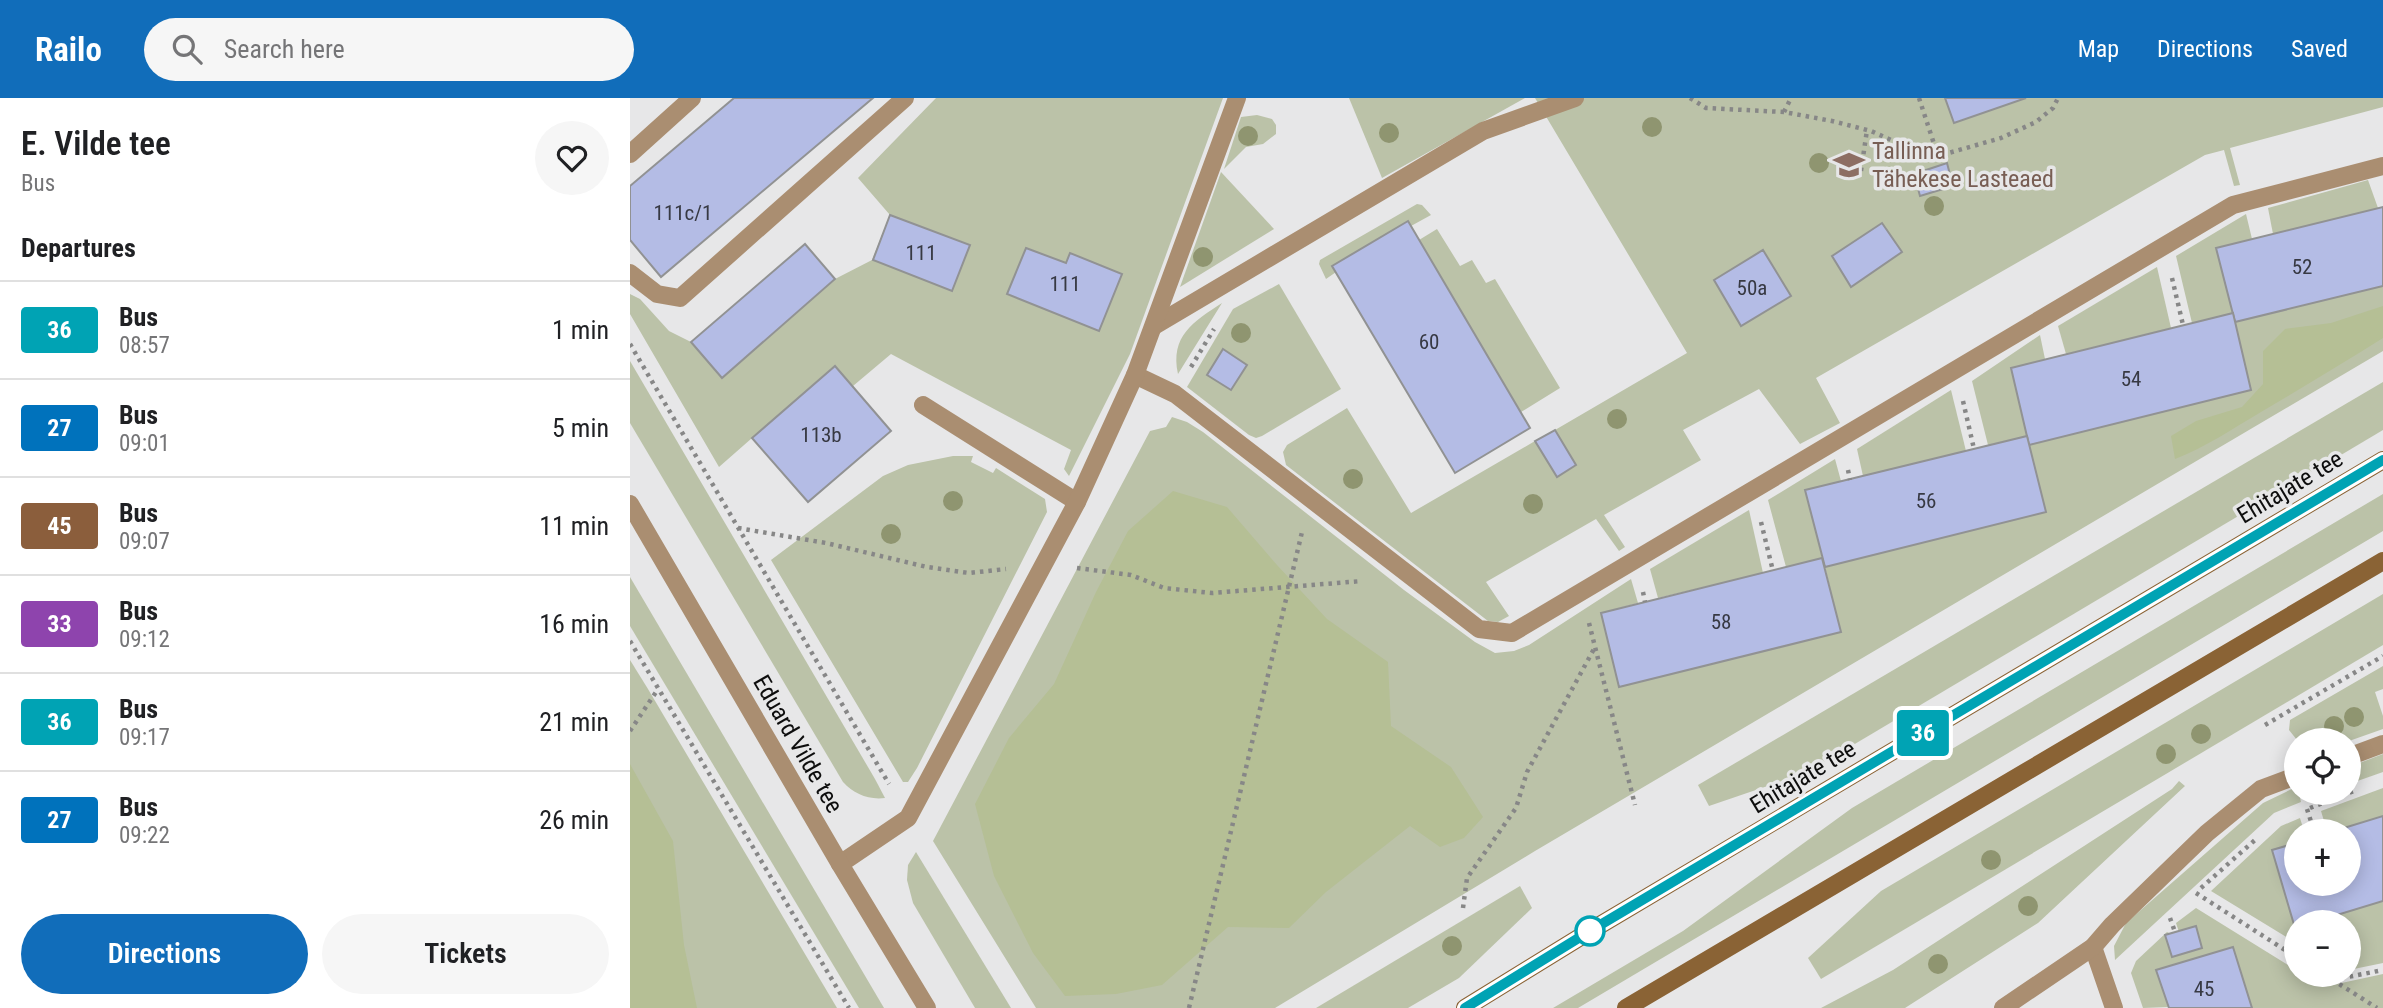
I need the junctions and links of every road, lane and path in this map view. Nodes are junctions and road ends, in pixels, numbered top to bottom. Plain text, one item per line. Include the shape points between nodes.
1 (692, 98) edge
2 (905, 98) edge
3 (1237, 98) edge
4 (1575, 98) edge
5 (1690, 98) edge
6 (1791, 98) edge
7 (1919, 98) edge
8 (2058, 98) edge
9 (1784, 111) junction
10 (1867, 130) junction
11 (630, 154) edge
12 (1938, 156) junction
13 (2383, 166) edge
14 (1861, 171) dead end
15 (2169, 266) dead end
16 (630, 274) edge
17 (2183, 325) dead end
18 (1154, 326) junction
19 (1215, 327) dead end
20 (630, 344) edge
21 (1135, 375) junction
22 (1961, 392) dead end
23 (1175, 394) junction
24 (923, 405) dead end
25 (1974, 449) dead end
26 (2383, 460) edge
27 (1310, 500) junction
28 (1077, 502) junction
29 (630, 504) edge
30 (1758, 510) dead end
31 (2383, 561) edge
32 (1773, 571) dead end
33 (1581, 592) junction
34 (630, 641) edge
35 (1595, 647) junction
36 (2383, 656) edge
37 (659, 688) junction
38 (2265, 725) dead end
39 (630, 731) edge
40 (2383, 744) edge
41 (2361, 752) edge
42 (2284, 780) edge
43 (1635, 805) dead end
44 (2318, 805) edge
45 (2307, 809) junction
46 (2297, 813) dead end
47 (908, 818) junction
48 (2310, 819) edge
49 (840, 864) junction
50 (2196, 893) dead end
51 (1463, 908) dead end
52 (2170, 918) dead end
53 (2175, 933) dead end
54 (2093, 947) junction
55 (2284, 949) edge
56 (2383, 970) edge
57 (2361, 974) edge
58 (2344, 987) edge
59 (849, 1008) edge
60 (927, 1008) edge
61 (1189, 1008) edge
62 (1465, 1008) edge
63 (1626, 1008) edge
64 (2003, 1008) edge
65 (2114, 1008) edge
66 (2377, 1008) edge

1 - 11 street
2 - 16 street via 680,298 657,294
3 - 18 street
4 - 18 street via 1483,131
5 - 9 path via 1706,108
6 - 9 path
7 - 12 path
8 - 12 path via 2036,122 2001,138
9 - 10 path
10 - 12 path via 1931,158
10 - 14 path
13 - 33 street via 2233,205
15 - 17 path
18 - 21 street
19 - 23 path
20 - 47 path
21 - 23 street
21 - 28 street
22 - 25 path
23 - 27 street
24 - 28 street
26 - 62 main road, Ehitajate tee
27 - 33 street via 1479,629 1512,633
27 - 61 path
28 - 47 street
29 - 49 street, Eduard Vilde tee
30 - 32 path
31 - 63 main road
33 - 35 path
34 - 37 path
35 - 43 path
35 - 51 path via 1527,772 1516,808 1467,878
36 - 38 path
37 - 39 path
37 - 59 path
40 - 41 street
42 - 54 street via 2261,789 2207,833
44 - 45 path
45 - 46 path
45 - 48 path
47 - 49 street
49 - 60 street, Eduard Vilde tee
50 - 55 path
52 - 53 path
54 - 64 street
54 - 65 street
56 - 57 path
58 - 66 path

